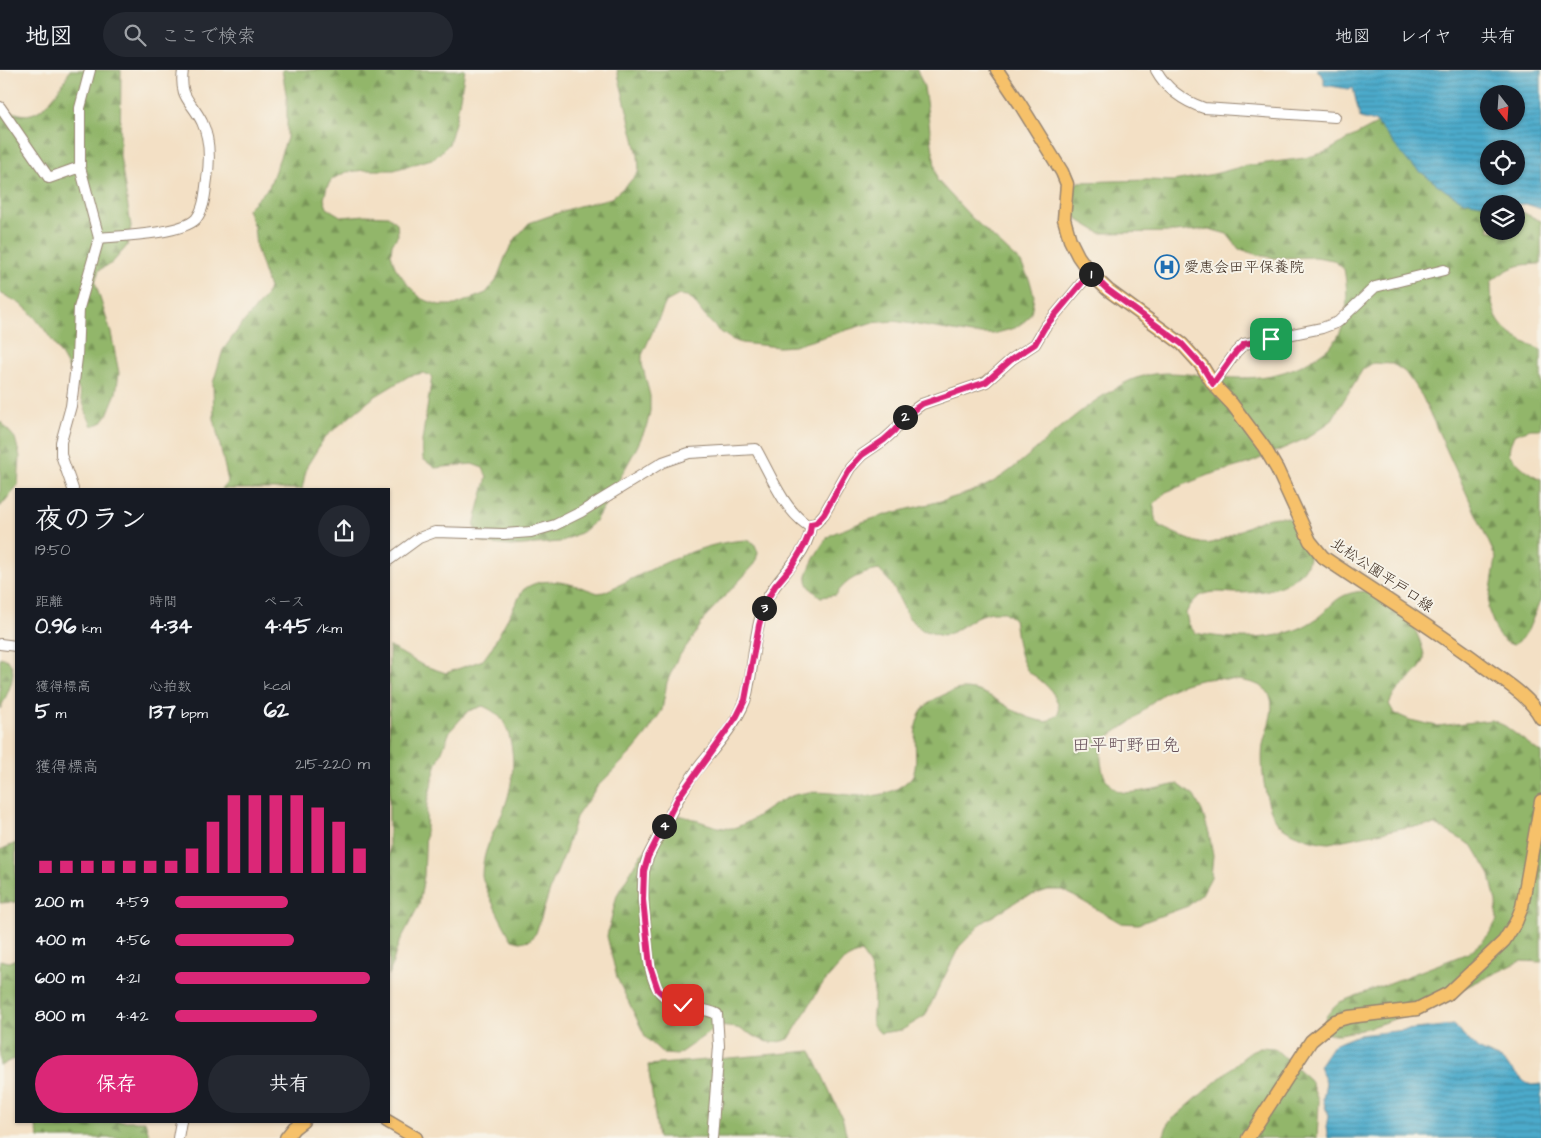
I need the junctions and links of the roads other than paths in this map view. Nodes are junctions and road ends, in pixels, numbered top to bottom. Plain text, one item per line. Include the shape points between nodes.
1 (90, 70) edge
2 (183, 70) edge
3 (997, 70) edge
4 (1156, 70) edge
5 (0, 107) edge
6 (1334, 118) dead end
7 (80, 167) junction
8 (99, 238) junction
9 (1444, 270) dead end
10 (1090, 273) junction
11 (1213, 384) junction
12 (73, 488) edge
13 (811, 524) junction
14 (390, 559) edge
15 (0, 644) edge
16 (15, 646) edge
17 (1541, 718) edge
18 (1541, 801) edge
19 (181, 1123) edge
20 (300, 1123) edge
21 (390, 1123) edge
22 (178, 1138) edge
23 (286, 1138) edge
24 (416, 1138) edge
25 (712, 1138) edge
26 (1248, 1138) edge

1 - 7 street via 80,108
2 - 8 street via 182,89 202,122 209,148 203,207 189,224 162,232
3 - 10 main road, 北松公園平戸口線 via 1062,172 1066,184 1064,219 1070,240
4 - 6 street via 1176,95 1204,108
5 - 7 street via 49,178
7 - 8 street
8 - 12 street via 79,308 71,406 61,442 61,455
9 - 11 street via 1375,287 1338,322 1322,328 1244,344
10 - 11 main road, 北松公園平戸口線 via 1182,344
10 - 13 street via 1045,327 1035,344 986,382 922,404 884,440 862,455 850,468 824,514
11 - 17 main road, 北松公園平戸口線 via 1264,447 1310,542 1322,557 1454,643 1519,692
13 - 14 street via 806,525 796,518 756,449 689,453 663,462 555,525 531,532 504,534 435,532 418,538
13 - 25 street via 804,546 766,602 745,700 678,798 644,871 643,900 650,966 658,990 683,1005 717,1014 719,1046
15 - 16 street
18 - 26 main road via 1522,907 1504,941 1449,993 1435,1001 1417,1009 1349,1017 1335,1021 1320,1032
19 - 22 street
20 - 23 main road
21 - 24 main road

